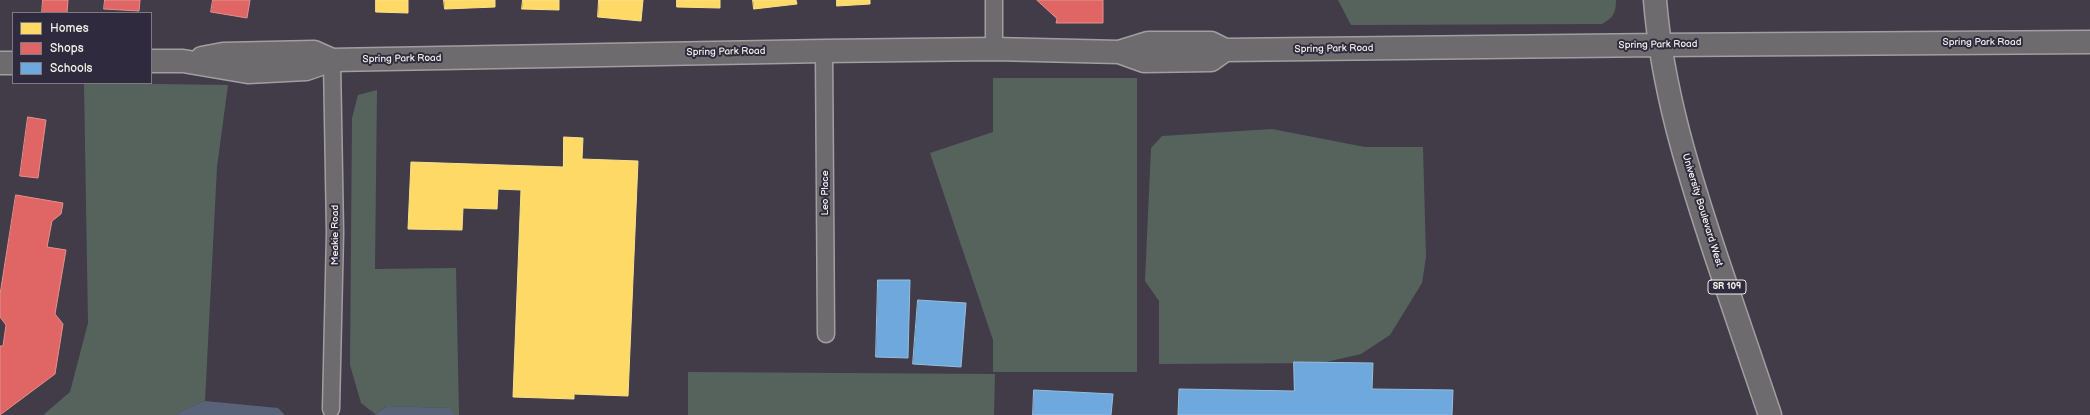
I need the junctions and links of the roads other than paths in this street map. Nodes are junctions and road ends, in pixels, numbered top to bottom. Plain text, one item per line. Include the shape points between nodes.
1 (994, 0) edge
2 (1655, 0) edge
3 (2090, 42) edge
4 (1659, 45) junction
5 (994, 49) junction
6 (824, 51) junction
7 (332, 60) junction
8 (152, 61) edge
9 (0, 63) edge
10 (12, 63) edge
11 (826, 334) dead end
12 (331, 409) dead end
13 (1770, 415) edge

1 - 5 street
2 - 4 main road, University Boulevard West / SR 109
3 - 4 main road, Spring Park Road
4 - 5 main road, Spring Park Road via 1226,50 1211,44 1148,43 1119,52
4 - 13 main road, University Boulevard West / SR 109 via 1670,103 1700,206
5 - 6 main road, Spring Park Road
6 - 7 main road, Spring Park Road
6 - 11 street, Leo Place
7 - 8 main road, Spring Park Road via 306,69 248,72 183,61
7 - 12 street, Meakie Road via 335,233
9 - 10 main road

